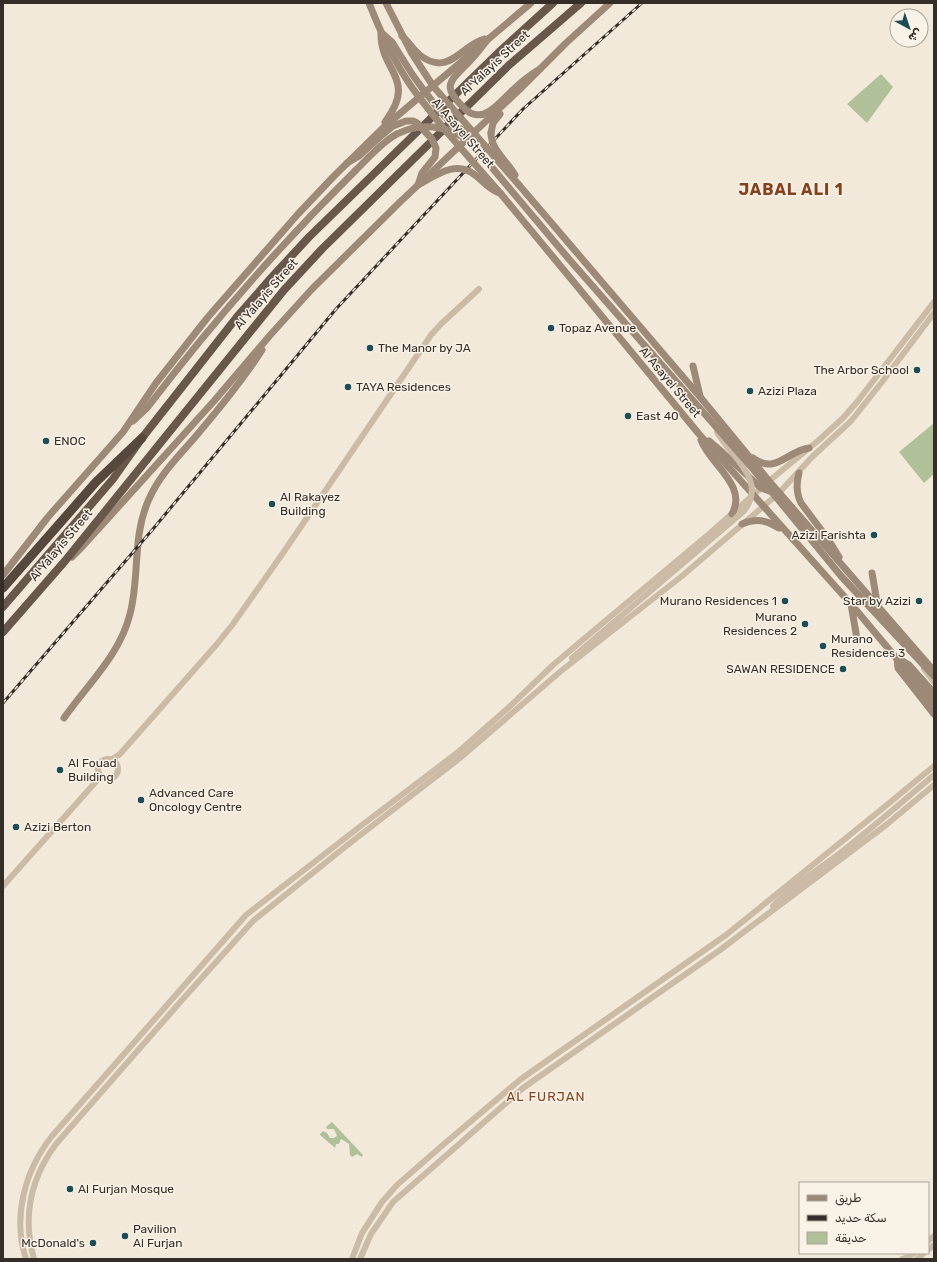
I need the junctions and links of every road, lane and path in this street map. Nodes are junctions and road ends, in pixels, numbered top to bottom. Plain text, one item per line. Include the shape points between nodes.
1 (369, 3) edge
2 (386, 3) edge
3 (530, 3) edge
4 (554, 3) edge
5 (582, 3) edge
6 (610, 3) edge
7 (381, 33) junction
8 (402, 36) junction
9 (488, 39) junction
10 (540, 69) junction
11 (433, 86) junction
12 (519, 90) junction
13 (426, 92) junction
14 (419, 97) junction
15 (474, 133) junction
16 (373, 137) junction
17 (459, 146) junction
18 (347, 163) junction
19 (418, 185) junction
20 (519, 185) junction
21 (501, 194) junction
22 (479, 289) dead end
23 (934, 302) edge
24 (934, 313) edge
25 (272, 333) junction
26 (693, 366) dead end
27 (701, 398) junction
28 (128, 425) junction
29 (714, 425) junction
30 (699, 434) junction
31 (142, 438) junction
32 (809, 448) junction
33 (749, 455) junction
34 (799, 473) junction
35 (769, 481) junction
36 (761, 488) junction
37 (779, 493) junction
38 (753, 495) junction
39 (763, 507) junction
40 (732, 514) junction
41 (742, 524) junction
42 (787, 533) junction
43 (65, 561) junction
44 (843, 566) junction
45 (872, 573) dead end
46 (3, 575) edge
47 (3, 588) edge
48 (851, 604) junction
49 (877, 605) junction
50 (3, 608) edge
51 (3, 632) edge
52 (857, 639) dead end
53 (897, 658) junction
54 (918, 659) junction
55 (561, 671) junction
56 (934, 671) edge
57 (934, 676) edge
58 (934, 682) edge
59 (934, 693) edge
60 (934, 703) edge
61 (934, 714) edge
62 (64, 718) dead end
63 (113, 762) junction
64 (934, 766) edge
65 (934, 775) edge
66 (101, 776) junction
67 (934, 785) edge
68 (3, 886) edge
69 (766, 916) junction
70 (108, 1072) junction
71 (114, 1077) junction
72 (912, 1254) edge
73 (26, 1259) edge
74 (34, 1259) edge
75 (352, 1259) edge
76 (360, 1259) edge
77 (902, 1259) edge

1 - 7 main road, Al Asayel Street
2 - 8 main road, Al Asayel Street
3 - 9 main road
4 - 31 highway, Al Yalayis Street via 493,58 282,265
5 - 43 highway, Al Yalayis Street via 508,66 311,260
6 - 10 main road
7 - 13 main road via 392,42
7 - 14 main road, Al Asayel Street via 403,75
7 - 16 main road via 382,48 396,74 399,93 394,110
8 - 9 main road via 421,56 439,62 454,59 476,43
8 - 11 main road, Al Asayel Street
9 - 10 main road, bridge via 451,82 452,94 470,113 487,113
9 - 11 main road, bridge
10 - 12 main road, bridge
11 - 13 main road, bridge
11 - 15 main road, Al Asayel Street, bridge
12 - 15 main road
12 - 20 main road, bridge via 510,105 495,120 491,133 494,146 512,170
13 - 14 main road, bridge
13 - 15 main road, bridge via 452,124
14 - 16 main road
14 - 17 main road, Al Asayel Street, bridge
15 - 17 main road, bridge
15 - 20 main road, Al Asayel Street, bridge
16 - 18 main road, bridge
17 - 19 main road, bridge
17 - 21 main road, Al Asayel Street, bridge
18 - 19 main road, bridge via 359,156 393,126 403,121 413,121 432,139 436,148 435,158 422,173
18 - 28 main road via 268,246 208,317 156,383
19 - 21 main road, bridge via 448,170 461,168 473,173
19 - 25 main road via 317,284
20 - 27 main road, Al Asayel Street
21 - 30 main road, Al Asayel Street
22 - 63 street via 430,335 233,624
23 - 32 street via 857,402 835,426
24 - 34 street via 851,421 812,457
25 - 43 main road via 134,491 82,547
25 - 62 main road via 258,357 153,489 140,527 132,605 125,631 112,654
26 - 27 main road
27 - 33 main road, Al Asayel Street
28 - 29 main road, bridge via 147,408 255,276 309,217 388,140 398,133 418,127 445,129 463,137 478,150 568,258
28 - 46 main road via 48,517
29 - 54 main road, bridge via 837,571
29 - 55 street, bridge via 722,440 748,473 752,495 749,503 744,511 591,641 565,664
30 - 36 main road
30 - 38 main road, Al Asayel Street
30 - 40 main road via 708,455 734,489 736,500
31 - 47 highway via 96,482
31 - 50 highway, Al Yalayis Street via 109,484
32 - 33 main road via 770,464 762,463
32 - 35 street
33 - 35 main road, Al Asayel Street
34 - 37 street
34 - 44 main road via 797,489 801,503 828,539
35 - 36 street
35 - 37 main road, Al Asayel Street
36 - 37 main road
36 - 38 street
37 - 39 street
37 - 44 main road, Al Asayel Street
38 - 39 main road, Al Asayel Street
38 - 40 street
39 - 41 street
39 - 42 main road, Al Asayel Street
40 - 70 street via 553,665 457,753 246,915
41 - 42 main road via 762,520
41 - 55 street via 677,580
42 - 48 main road, Al Asayel Street
43 - 51 highway, Al Yalayis Street
44 - 49 main road, Al Asayel Street
45 - 49 main road
48 - 52 main road
48 - 53 main road, Al Asayel Street
49 - 56 main road, Al Asayel Street
53 - 59 main road via 909,665
53 - 60 main road, Al Asayel Street
53 - 61 main road via 898,668
54 - 57 main road, bridge
54 - 58 street, bridge
55 - 71 street via 460,758 253,922
63 - 66 street via 105,759 99,764
63 - 66 street via 117,771 113,777
64 - 75 street via 726,934 521,1080 444,1144 397,1185 382,1202 362,1232
65 - 69 street via 892,812 786,894
66 - 68 street
67 - 69 street via 886,825
69 - 76 street via 709,959 523,1088 393,1202 371,1234
70 - 71 street
70 - 73 street via 48,1141 39,1153 28,1178 21,1220
71 - 74 street via 56,1144 38,1173 28,1215
72 - 77 street

